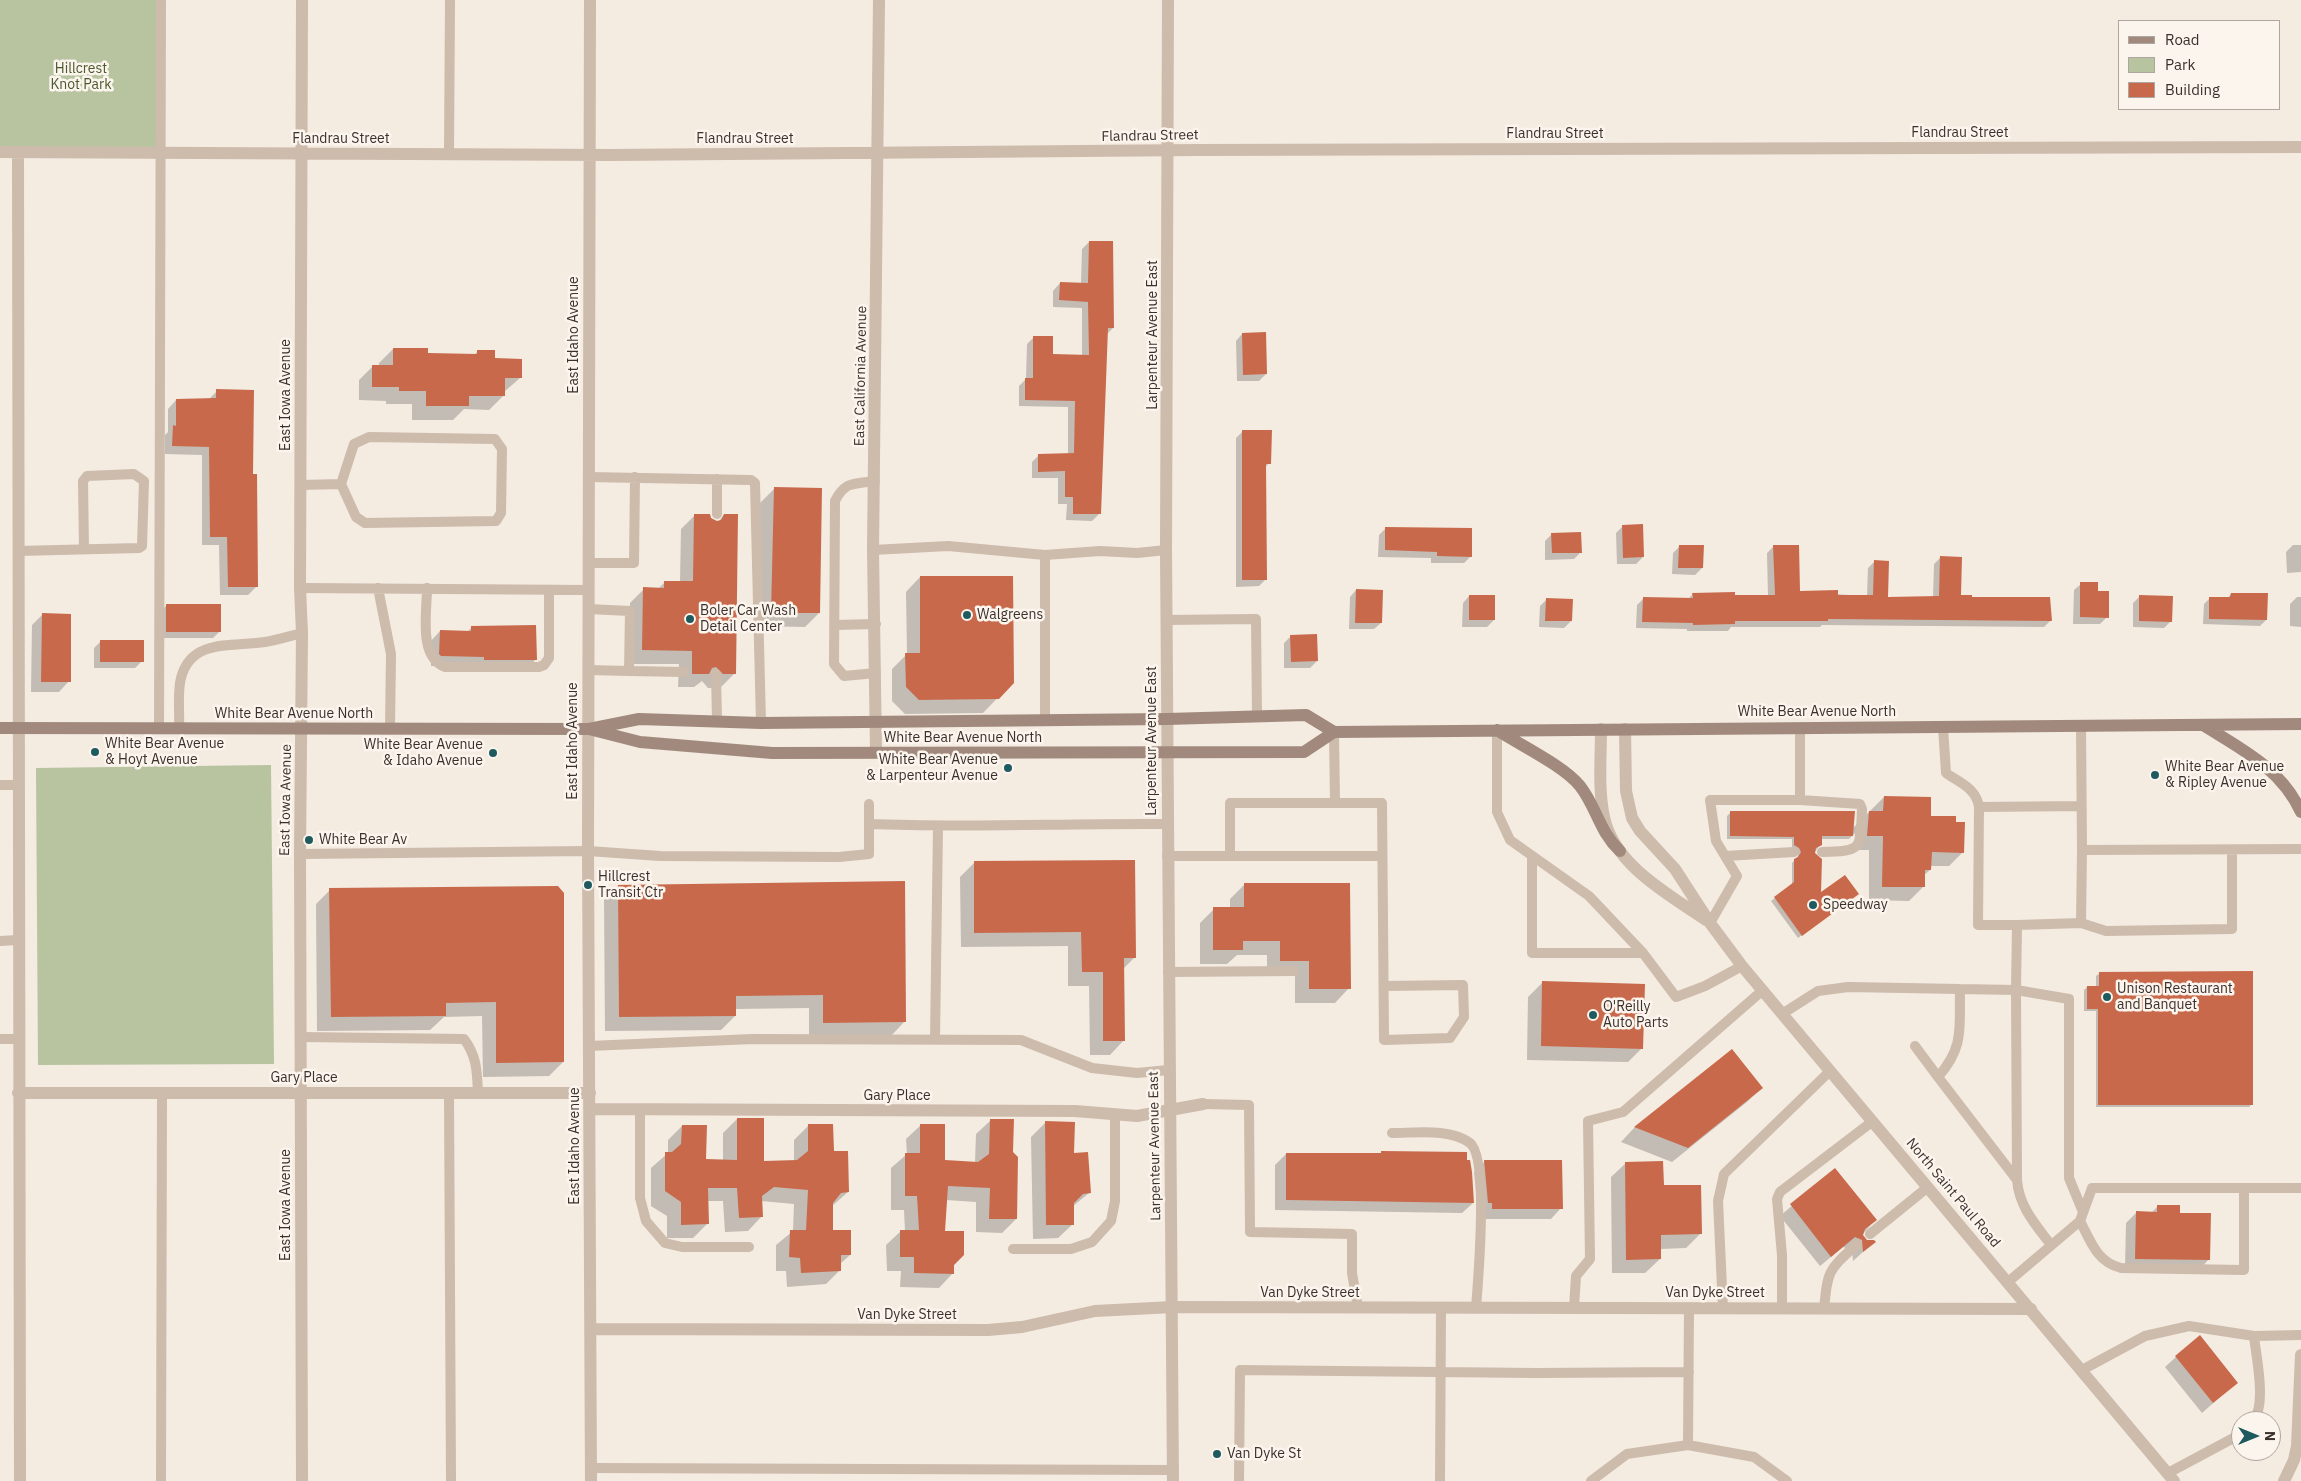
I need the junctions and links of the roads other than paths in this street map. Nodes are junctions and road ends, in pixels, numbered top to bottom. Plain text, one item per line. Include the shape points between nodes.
1 (161, 0) edge
2 (302, 0) edge
3 (450, 0) edge
4 (590, 0) edge
5 (878, 0) edge
6 (1168, 0) edge
7 (2301, 147) edge
8 (1169, 150) junction
9 (0, 152) edge
10 (18, 152) junction
11 (878, 153) junction
12 (160, 154) junction
13 (302, 154) junction
14 (450, 154) junction
15 (589, 154) junction
16 (588, 477) junction
17 (635, 477) junction
18 (717, 479) junction
19 (874, 481) junction
20 (341, 484) junction
21 (300, 485) junction
22 (717, 514) dead end
23 (84, 549) junction
24 (873, 550) junction
25 (1166, 550) junction
26 (18, 551) junction
27 (1045, 555) junction
28 (588, 563) junction
29 (300, 588) junction
30 (378, 588) junction
31 (427, 588) junction
32 (549, 590) junction
33 (588, 590) junction
34 (588, 609) junction
35 (1166, 620) junction
36 (876, 624) junction
37 (834, 625) junction
38 (302, 633) junction
39 (588, 670) junction
40 (629, 671) junction
41 (684, 672) dead end
42 (876, 673) junction
43 (716, 674) dead end
44 (1257, 717) junction
45 (1167, 719) junction
46 (1044, 720) junction
47 (717, 721) junction
48 (876, 721) junction
49 (762, 722) junction
50 (2301, 724) edge
51 (2202, 725) junction
52 (2081, 726) junction
53 (1943, 727) junction
54 (0, 728) edge
55 (18, 728) junction
56 (159, 728) junction
57 (180, 728) junction
58 (390, 728) junction
59 (1800, 728) junction
60 (301, 729) junction
61 (589, 729) junction
62 (1601, 729) junction
63 (1625, 729) junction
64 (1497, 730) junction
65 (1334, 732) junction
66 (876, 752) junction
67 (1167, 753) junction
68 (0, 785) edge
69 (18, 785) junction
70 (1800, 800) junction
71 (1335, 803) junction
72 (869, 804) dead end
73 (2081, 806) junction
74 (1979, 807) junction
75 (2301, 812) edge
76 (869, 824) junction
77 (1167, 824) junction
78 (938, 827) junction
79 (2301, 849) edge
80 (2082, 850) junction
81 (2232, 850) junction
82 (588, 851) junction
83 (1620, 851) junction
84 (1794, 852) dead end
85 (1822, 852) dead end
86 (300, 854) junction
87 (1168, 856) junction
88 (1230, 856) junction
89 (1382, 856) junction
90 (1532, 856) junction
91 (1725, 856) junction
92 (1710, 923) junction
93 (2081, 923) junction
94 (2017, 924) junction
95 (18, 940) junction
96 (0, 941) edge
97 (1644, 954) junction
98 (1742, 966) junction
99 (1294, 971) dead end
100 (1168, 972) junction
101 (1384, 986) junction
102 (1960, 989) junction
103 (1762, 990) junction
104 (2016, 990) junction
105 (1782, 1014) junction
106 (301, 1037) junction
107 (0, 1039) edge
108 (18, 1039) junction
109 (935, 1039) junction
110 (589, 1046) junction
111 (1915, 1046) dead end
112 (1168, 1070) junction
113 (1830, 1071) junction
114 (1938, 1078) junction
115 (18, 1093) junction
116 (162, 1093) junction
117 (301, 1093) junction
118 (449, 1093) junction
119 (478, 1093) junction
120 (590, 1093) junction
121 (1203, 1104) joint
122 (590, 1109) junction
123 (640, 1110) junction
124 (1169, 1110) junction
125 (1115, 1114) junction
126 (1873, 1121) junction
127 (1392, 1133) dead end
128 (2017, 1180) junction
129 (1928, 1187) junction
130 (2301, 1188) edge
131 (2244, 1189) junction
132 (2082, 1217) junction
133 (1870, 1234) dead end
134 (1857, 1244) dead end
135 (2051, 1245) junction
136 (749, 1247) dead end
137 (1013, 1249) dead end
138 (2008, 1282) junction
139 (1173, 1307) junction
140 (1358, 1308) junction
141 (1441, 1308) junction
142 (1476, 1308) junction
143 (1574, 1308) junction
144 (1689, 1308) junction
145 (1723, 1309) junction
146 (1782, 1309) junction
147 (1824, 1309) junction
148 (2031, 1309) junction
149 (590, 1329) junction
150 (2301, 1335) edge
151 (2254, 1336) junction
152 (2301, 1355) edge
153 (2082, 1370) junction
154 (1689, 1372) junction
155 (1440, 1373) junction
156 (2258, 1411) edge
157 (2231, 1440) edge
158 (1688, 1445) junction
159 (591, 1474) edge
160 (1173, 1475) edge
161 (2171, 1477) edge
162 (20, 1481) edge
163 (162, 1481) edge
164 (302, 1481) edge
165 (451, 1481) edge
166 (1239, 1481) edge
167 (1440, 1481) edge
168 (1591, 1481) edge
169 (1787, 1481) edge
170 (2284, 1481) edge

1 - 12 lane
2 - 13 street, East Iowa Avenue
3 - 14 lane
4 - 15 street, East Idaho Avenue
5 - 11 street, East California Avenue
6 - 8 street, Larpenteur Avenue East
7 - 8 street, Flandrau Street
8 - 11 street, Flandrau Street
8 - 25 street, Larpenteur Avenue East
9 - 10 street, Flandrau Street
10 - 12 street, Flandrau Street
10 - 26 street
11 - 15 street, Flandrau Street
11 - 19 street, East California Avenue
12 - 13 street, Flandrau Street
12 - 56 lane
13 - 14 street, Flandrau Street
13 - 21 street, East Iowa Avenue
14 - 15 street, Flandrau Street
15 - 16 street, East Idaho Avenue
16 - 17 lane
16 - 28 street, East Idaho Avenue
17 - 18 lane
17 - 28 lane via 634,563
18 - 22 lane
18 - 49 lane via 751,480 755,483
19 - 24 street, East California Avenue
19 - 37 lane via 848,485 841,489 835,501
20 - 20 lane via 356,517 365,523 496,521 501,513 502,449 495,439 369,437 354,444
20 - 21 lane
21 - 29 street, East Iowa Avenue
23 - 23 lane via 142,546 144,482 134,474 87,476 83,482
23 - 26 lane
24 - 27 lane via 948,546
24 - 36 street, East California Avenue
25 - 27 lane
25 - 35 street, Larpenteur Avenue East
26 - 55 street
27 - 46 lane
28 - 33 street, East Idaho Avenue
29 - 30 lane
29 - 38 street, East Iowa Avenue
30 - 31 lane
30 - 58 lane via 391,654
31 - 32 lane
31 - 32 lane via 429,652 436,664 445,667 544,665 549,658
32 - 33 lane
33 - 34 street, East Idaho Avenue
34 - 39 street, East Idaho Avenue
34 - 40 lane via 630,611
35 - 44 lane via 1256,619
35 - 45 street, Larpenteur Avenue East
36 - 37 lane
36 - 42 street, East California Avenue
37 - 42 lane via 834,664 838,671 844,676
38 - 57 lane via 264,642 201,650 186,665 180,680
38 - 60 street, East Iowa Avenue
39 - 40 lane
39 - 61 street, East Idaho Avenue
40 - 41 lane
42 - 48 street, East California Avenue
43 - 47 lane
44 - 45 main road, White Bear Avenue North
44 - 65 main road, White Bear Avenue North via 1306,715
45 - 46 main road, White Bear Avenue North
45 - 67 street, Larpenteur Avenue East
46 - 48 main road, White Bear Avenue North
47 - 49 main road, White Bear Avenue North
47 - 61 main road, White Bear Avenue North via 639,719
48 - 49 main road, White Bear Avenue North
48 - 66 street, East California Avenue
50 - 51 main road, White Bear Avenue North
51 - 52 main road, White Bear Avenue North
51 - 75 main road via 2274,772
52 - 53 main road, White Bear Avenue North
52 - 73 lane
53 - 59 main road, White Bear Avenue North
53 - 74 lane via 1946,773 1970,788
54 - 55 main road, White Bear Avenue North
55 - 56 main road, White Bear Avenue North
55 - 69 street
56 - 57 main road, White Bear Avenue North
57 - 60 main road, White Bear Avenue North
58 - 60 main road, White Bear Avenue North
58 - 61 main road, White Bear Avenue North
59 - 63 main road, White Bear Avenue North
59 - 70 lane
60 - 86 street, East Iowa Avenue
61 - 66 main road, White Bear Avenue North via 640,742 716,750
61 - 82 street, East Idaho Avenue
62 - 63 main road, White Bear Avenue North
62 - 64 main road, White Bear Avenue North
62 - 83 street, North Saint Paul Road via 1604,817 1608,833
63 - 92 street, North Saint Paul Road via 1629,812 1640,831 1675,869
64 - 65 main road, White Bear Avenue North
64 - 83 main road via 1574,780 1586,795 1605,835
64 - 90 lane via 1497,812 1510,840
65 - 67 main road, White Bear Avenue North via 1304,752
65 - 71 lane
66 - 67 main road, White Bear Avenue North
67 - 77 street, Larpenteur Avenue East
68 - 69 lane
69 - 95 street
70 - 85 lane via 1860,804 1860,840 1857,846 1850,851
70 - 91 lane via 1710,800 1716,841
71 - 88 lane via 1230,803
71 - 89 lane via 1382,803
72 - 76 lane
73 - 74 lane
73 - 80 lane
74 - 94 lane via 1978,924
76 - 78 lane
76 - 82 lane via 869,854 660,856
77 - 78 lane
77 - 87 street, Larpenteur Avenue East
78 - 109 lane
79 - 81 lane
80 - 81 lane
80 - 93 lane
81 - 93 lane via 2232,930 2106,931
82 - 86 lane
82 - 110 street, East Idaho Avenue
83 - 92 street, North Saint Paul Road via 1661,890
84 - 91 lane
86 - 106 street, East Iowa Avenue
87 - 88 lane
87 - 100 street, Larpenteur Avenue East
88 - 89 lane
89 - 101 lane
90 - 97 lane via 1589,896
90 - 97 lane via 1532,953
91 - 92 lane via 1737,876
92 - 98 street, North Saint Paul Road
93 - 94 lane
94 - 104 lane
95 - 96 lane
95 - 108 street
97 - 98 lane via 1676,997
98 - 103 street, North Saint Paul Road
99 - 100 lane
100 - 112 street, Larpenteur Avenue East
101 - 101 lane via 1463,985 1464,1017 1450,1038 1384,1040
102 - 104 lane
102 - 105 lane via 1848,987 1818,991
102 - 114 lane via 1959,1046 1952,1062
103 - 105 street, North Saint Paul Road
103 - 143 lane via 1623,1112 1588,1121 1590,1259 1576,1276
104 - 128 lane
104 - 132 lane via 2069,999 2069,1178
105 - 113 street, North Saint Paul Road
106 - 117 street, East Iowa Avenue
106 - 119 lane via 464,1039 473,1052
107 - 108 lane
108 - 115 street
109 - 110 lane via 753,1039
109 - 112 lane via 1021,1040 1092,1068 1137,1073
110 - 120 street, East Idaho Avenue
111 - 114 lane
112 - 124 street, Larpenteur Avenue East
113 - 126 street, North Saint Paul Road
113 - 145 lane via 1724,1174 1718,1201
114 - 128 lane
115 - 116 street, Gary Place
115 - 162 street
116 - 117 street, Gary Place
116 - 163 lane
117 - 118 street, Gary Place
117 - 164 street, East Iowa Avenue
118 - 119 street, Gary Place
118 - 165 lane
119 - 120 street, Gary Place
120 - 122 street, East Idaho Avenue
121 - 124 street, Gary Place
121 - 140 lane via 1249,1105 1250,1232 1352,1234 1352,1273
122 - 123 street, Gary Place
122 - 149 street, East Idaho Avenue
123 - 125 street, Gary Place via 1075,1111
123 - 136 lane via 640,1198 646,1221 665,1243 682,1247
124 - 125 street, Gary Place via 1137,1116
124 - 139 street, Larpenteur Avenue East
125 - 137 lane via 1115,1201 1111,1221 1092,1242 1071,1249
126 - 129 street, North Saint Paul Road
126 - 146 lane via 1780,1192 1777,1199
127 - 142 lane via 1445,1134 1473,1145 1480,1163
128 - 135 lane via 2018,1194 2026,1212
129 - 133 lane
129 - 138 street, North Saint Paul Road
130 - 131 lane
131 - 132 lane via 2092,1188
131 - 132 lane via 2244,1270 2121,1268 2109,1265 2100,1258
132 - 135 lane
134 - 147 lane via 1831,1268
135 - 138 lane
138 - 148 street, North Saint Paul Road
139 - 140 street, Van Dyke Street
139 - 149 street, Van Dyke Street via 1096,1311 1022,1327 988,1330
139 - 160 street, Larpenteur Avenue East
140 - 141 street, Van Dyke Street
141 - 142 street, Van Dyke Street
141 - 155 lane
142 - 143 street, Van Dyke Street
143 - 144 street, Van Dyke Street
144 - 145 street, Van Dyke Street
144 - 154 lane
145 - 146 street, Van Dyke Street
146 - 147 street, Van Dyke Street
147 - 148 street, Van Dyke Street
148 - 153 street, North Saint Paul Road
149 - 159 street, East Idaho Avenue
150 - 151 lane
151 - 153 lane via 2190,1326 2145,1336
151 - 156 lane via 2260,1392
152 - 170 street via 2297,1446
153 - 161 street, North Saint Paul Road
154 - 155 lane
154 - 158 lane
155 - 166 lane via 1240,1370
155 - 167 lane
157 - 161 lane
158 - 168 lane via 1627,1454
158 - 169 lane via 1754,1457
159 - 160 lane

